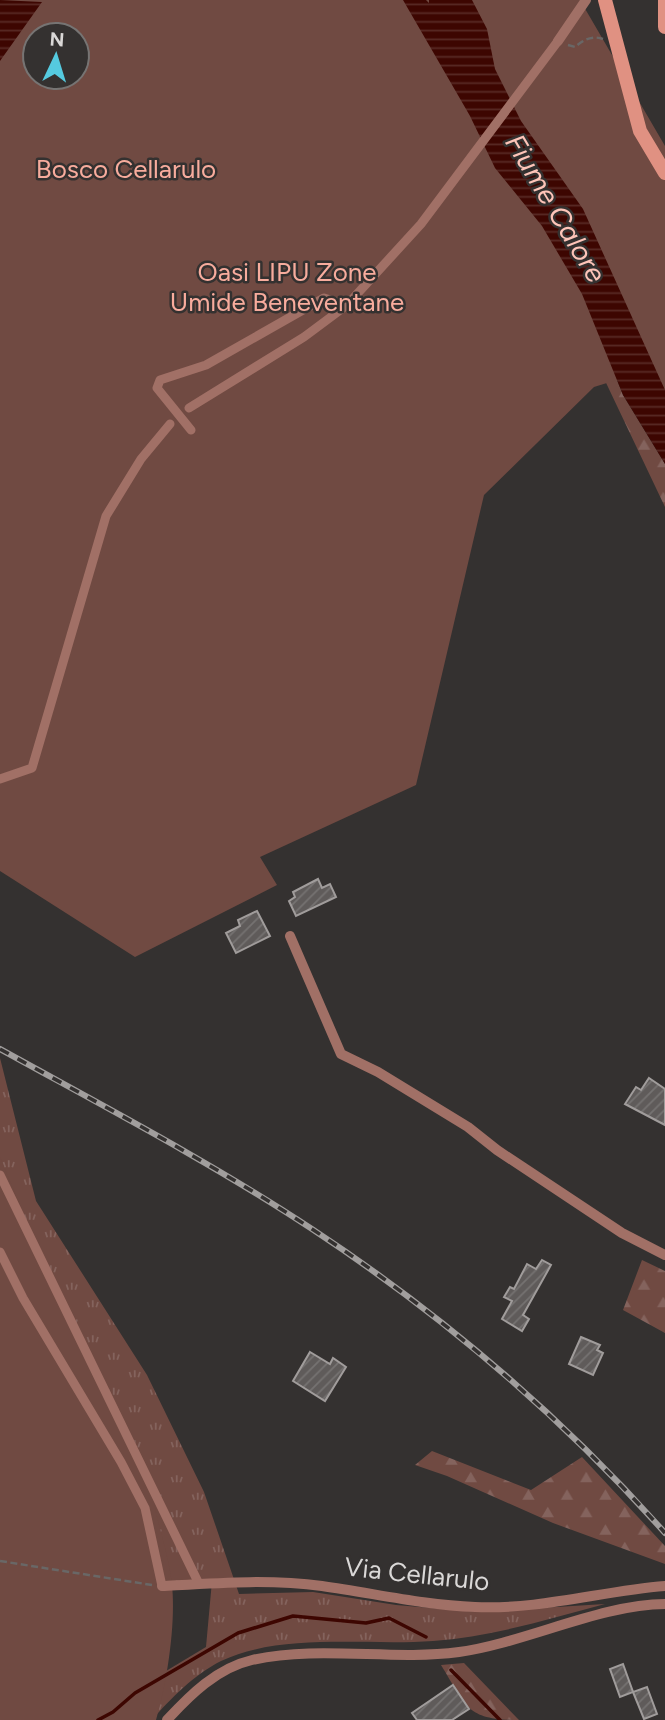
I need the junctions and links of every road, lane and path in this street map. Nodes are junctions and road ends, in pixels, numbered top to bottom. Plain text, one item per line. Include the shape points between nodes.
1 (586, 0) edge
2 (606, 0) edge
3 (665, 0) edge
4 (665, 27) edge
5 (558, 41) joint
6 (665, 173) edge
7 (347, 305) junction
8 (189, 408) dead end
9 (170, 424) dead end
10 (191, 430) dead end
11 (0, 779) edge
12 (290, 936) dead end
13 (0, 1175) edge
14 (0, 1252) edge
15 (665, 1255) edge
16 (0, 1562) edge
17 (199, 1584) junction
18 (162, 1586) junction
19 (665, 1586) edge
20 (665, 1604) edge
21 (167, 1720) edge

1 - 5 street
2 - 6 main road via 640,131
3 - 4 main road
5 - 7 street via 421,224
7 - 8 street
7 - 10 street via 324,298 206,365 160,380 157,388 162,398
9 - 11 street via 141,459 106,516 32,768
12 - 15 street via 341,1054 468,1127 610,1226
13 - 17 street
14 - 18 street via 145,1508
16 - 18 path
17 - 18 street, Via Cellarulo
17 - 19 street, Via Cellarulo via 288,1583 478,1607 565,1602
20 - 21 street via 454,1652 293,1654 250,1660 216,1675

